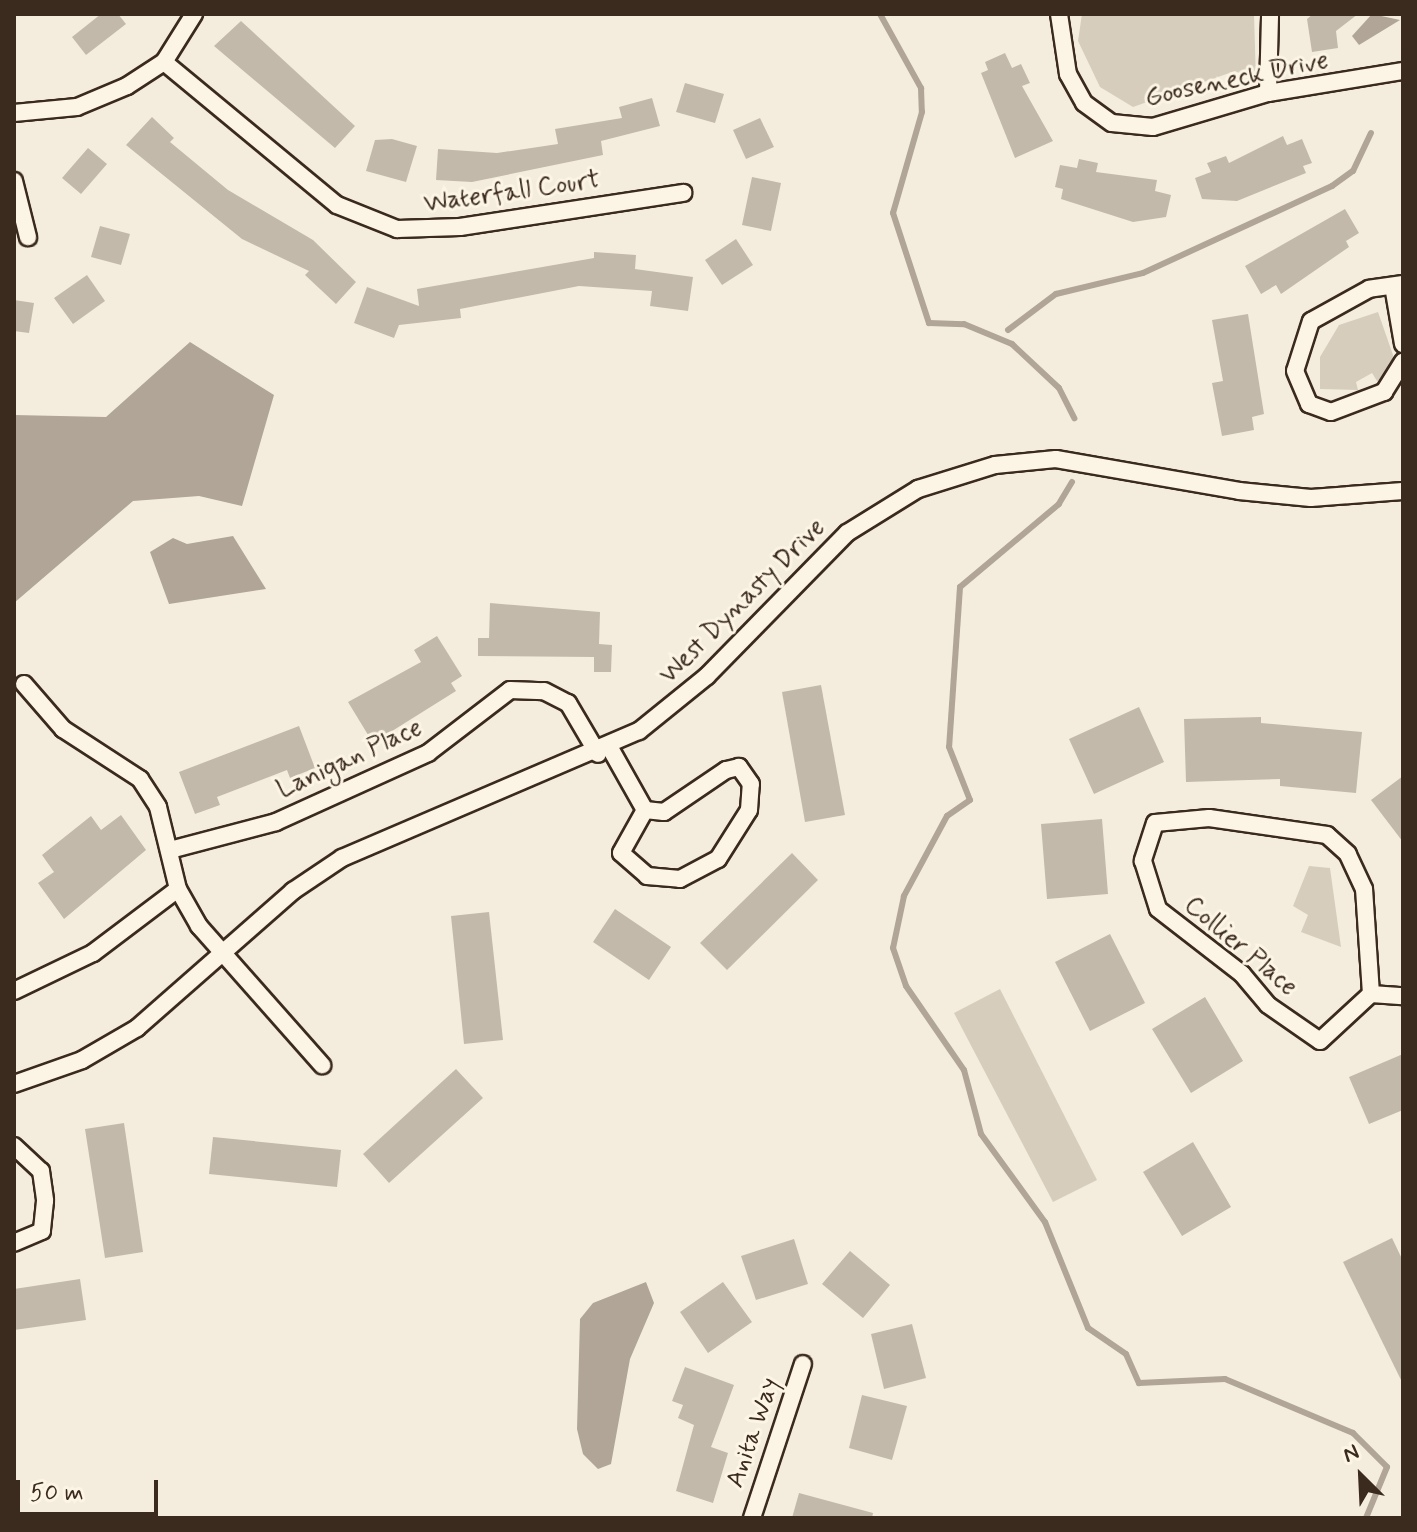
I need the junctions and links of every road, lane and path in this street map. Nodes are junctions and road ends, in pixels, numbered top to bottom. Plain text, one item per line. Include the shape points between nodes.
1 (194, 14) edge
2 (1059, 14) edge
3 (1270, 14) edge
4 (164, 62) junction
5 (1403, 71) edge
6 (1268, 93) junction
7 (14, 113) edge
8 (14, 181) edge
9 (683, 193) dead end
10 (28, 237) dead end
11 (1398, 285) edge
12 (1403, 344) edge
13 (1403, 362) edge
14 (1403, 491) edge
15 (24, 684) dead end
16 (604, 751) junction
17 (645, 810) junction
18 (170, 850) junction
19 (178, 889) junction
20 (226, 953) junction
21 (14, 991) edge
22 (1371, 994) junction
23 (1403, 996) edge
24 (322, 1065) dead end
25 (14, 1084) edge
26 (14, 1146) edge
27 (14, 1243) edge
28 (803, 1364) dead end
29 (752, 1518) edge

1 - 4 street
2 - 6 street, Gooseneck Drive via 1068,74 1084,103 1112,123 1153,127
3 - 6 street
4 - 7 street via 99,101
4 - 9 street, Waterfall Court via 337,205 397,229 460,227
5 - 6 street, Gooseneck Drive
8 - 10 street
11 - 12 street
11 - 13 street via 1369,289 1311,321 1295,371 1309,404 1331,412 1384,392
14 - 16 street, West Dynasty Drive via 1311,498 1056,459 949,477 847,533 688,694
15 - 18 street via 63,729 140,779 158,807
16 - 17 street, Lanigan Place
16 - 18 street, Lanigan Place via 568,703 544,691 499,692 428,753 276,822
16 - 20 street, West Dynasty Drive via 342,858 293,891
17 - 17 street via 621,853 647,876 680,879 732,844 749,810 751,784 739,767 726,770 664,812
18 - 19 street
19 - 20 street via 207,938
19 - 21 street via 93,953
20 - 24 street
20 - 25 street, West Dynasty Drive via 109,1047
22 - 22 street, Collier Place via 1364,889 1348,854 1327,835 1209,818 1155,823 1143,861 1158,909 1242,974 1268,1005 1320,1041
22 - 23 street
26 - 27 street via 41,1171 45,1201 42,1231
28 - 29 street, Anita Way

